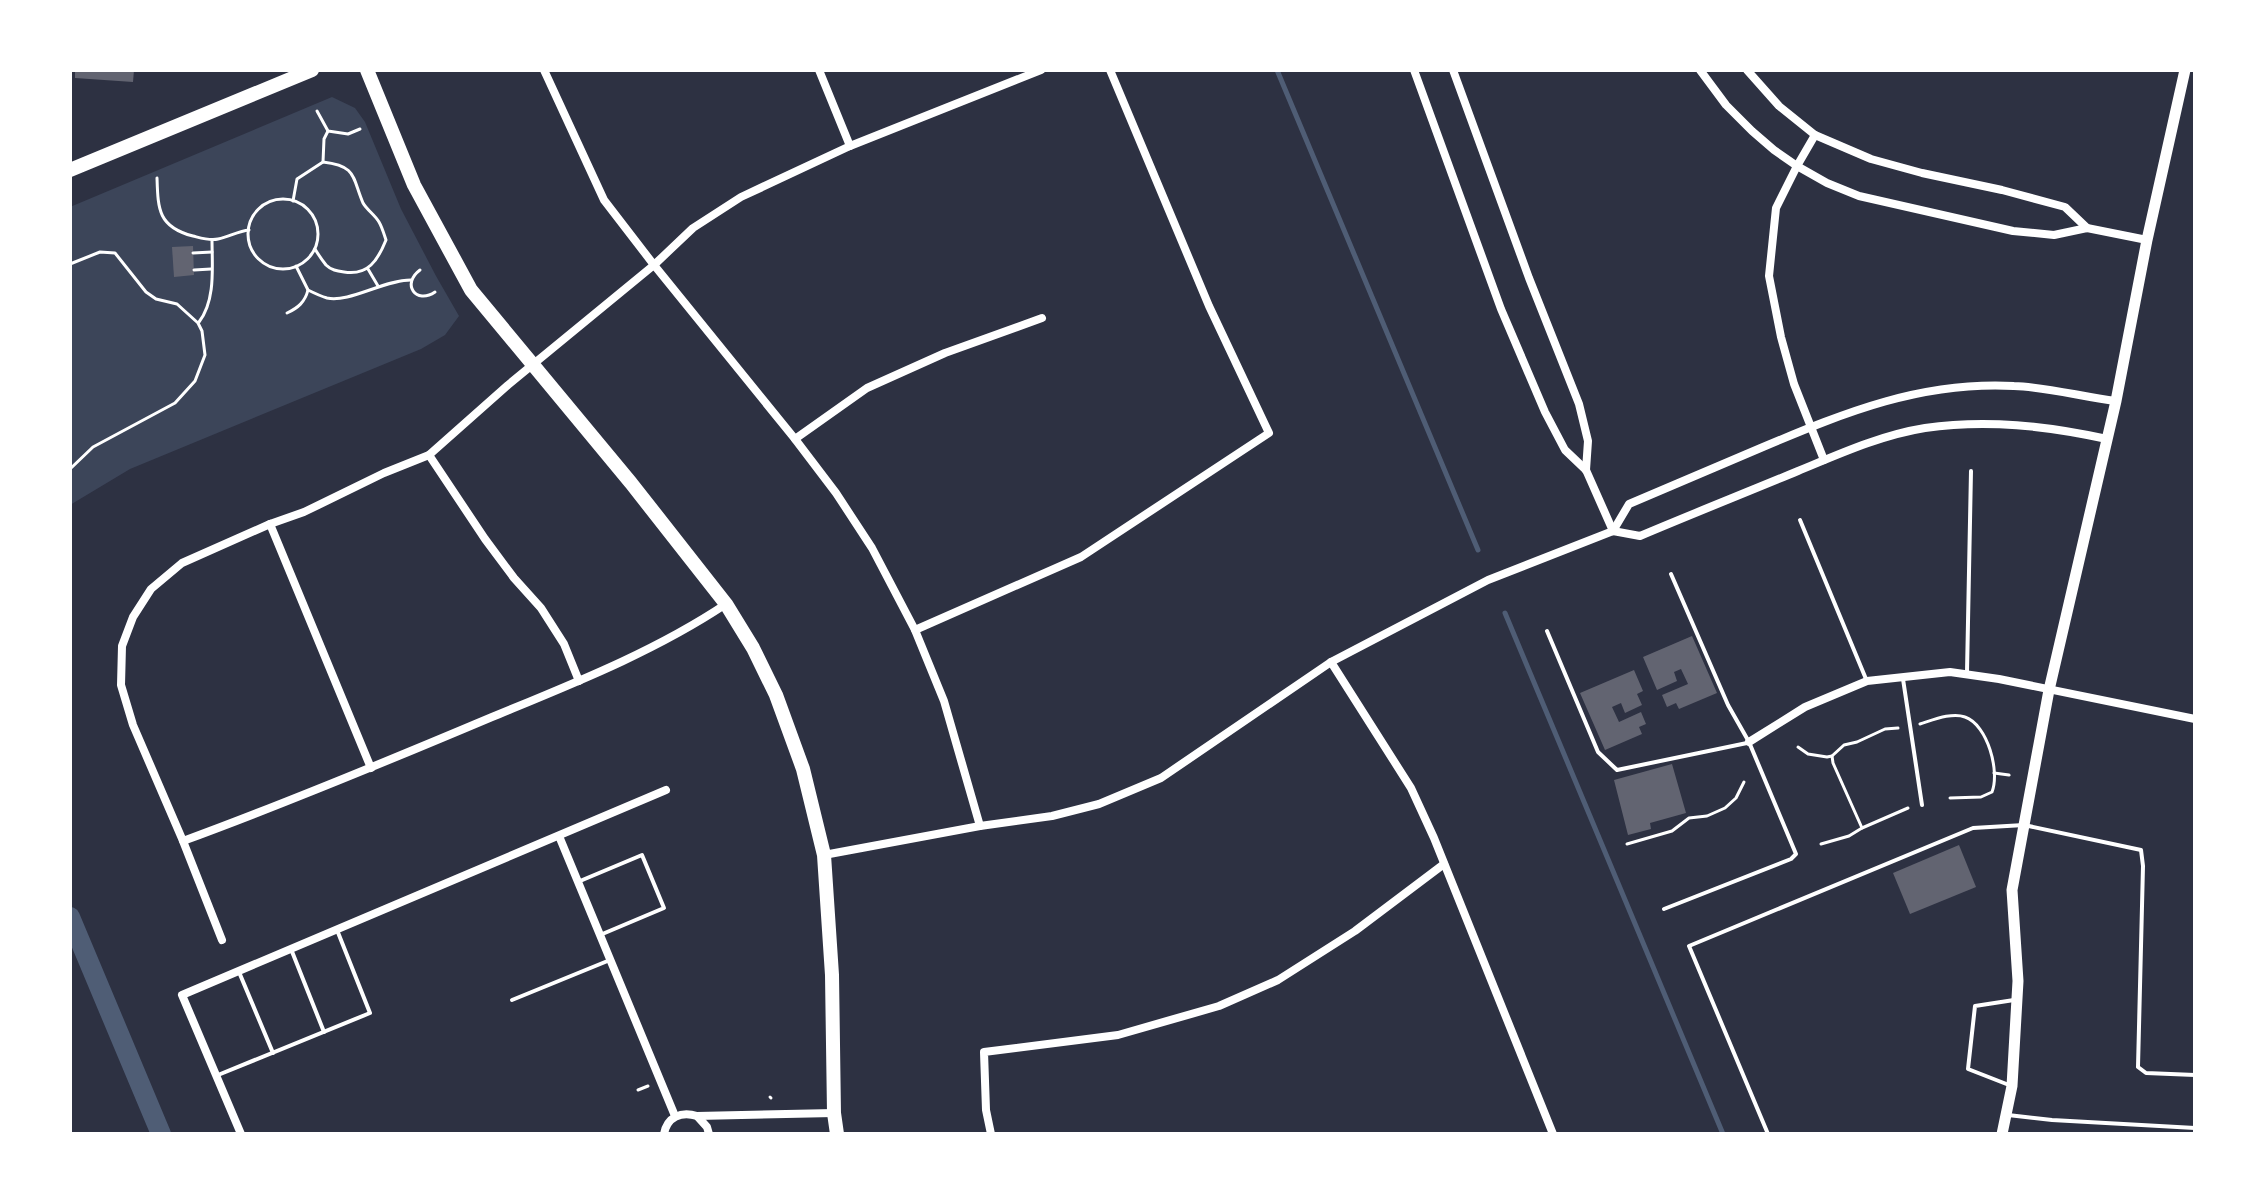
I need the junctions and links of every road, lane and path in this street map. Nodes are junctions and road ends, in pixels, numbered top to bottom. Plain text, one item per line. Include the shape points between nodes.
1 (312, 70) edge
2 (367, 70) edge
3 (544, 70) edge
4 (819, 70) edge
5 (1041, 70) edge
6 (1110, 70) edge
7 (1414, 70) edge
8 (1453, 70) edge
9 (1700, 70) edge
10 (1747, 70) edge
11 (2185, 70) edge
12 (317, 111) dead end
13 (360, 129) dead end
14 (328, 131) junction
15 (1815, 135) junction
16 (850, 146) junction
17 (323, 162) junction
18 (1797, 166) junction
19 (70, 170) edge
20 (157, 178) dead end
21 (293, 201) junction
22 (2087, 228) junction
23 (249, 230) junction
24 (212, 240) junction
25 (2147, 240) junction
26 (315, 249) junction
27 (212, 252) junction
28 (193, 253) dead end
29 (70, 264) edge
30 (654, 265) junction
31 (296, 266) junction
32 (211, 269) junction
33 (368, 269) junction
34 (194, 270) dead end
35 (420, 270) dead end
36 (411, 280) junction
37 (378, 286) junction
38 (308, 290) junction
39 (435, 292) dead end
40 (287, 313) dead end
41 (1042, 318) dead end
42 (198, 323) junction
43 (532, 365) junction
44 (2116, 401) junction
45 (1811, 427) junction
46 (795, 439) junction
47 (2107, 439) junction
48 (429, 455) junction
49 (1824, 460) junction
50 (70, 469) edge
51 (1586, 470) junction
52 (1971, 471) dead end
53 (1800, 520) dead end
54 (270, 524) junction
55 (1613, 531) junction
56 (1671, 574) dead end
57 (726, 604) junction
58 (915, 630) junction
59 (1547, 631) dead end
60 (1331, 662) junction
61 (1966, 675) junction
62 (1903, 676) junction
63 (579, 681) junction
64 (1867, 681) junction
65 (2049, 690) junction
66 (2195, 719) edge
67 (1920, 724) dead end
68 (1898, 728) dead end
69 (1749, 742) junction
70 (1798, 747) dead end
71 (1832, 756) junction
72 (371, 768) junction
73 (1994, 773) junction
74 (2009, 775) dead end
75 (1744, 782) dead end
76 (666, 790) dead end
77 (1950, 798) dead end
78 (1922, 805) dead end
79 (1908, 808) dead end
80 (2024, 825) junction
81 (980, 826) junction
82 (1862, 828) junction
83 (559, 836) junction
84 (183, 841) junction
85 (1627, 844) dead end
86 (1821, 844) dead end
87 (824, 855) junction
88 (1444, 864) junction
89 (578, 882) junction
90 (1664, 909) dead end
91 (337, 930) junction
92 (599, 935) junction
93 (222, 940) dead end
94 (291, 949) junction
95 (610, 960) junction
96 (239, 972) junction
97 (512, 1000) dead end
98 (2017, 1000) junction
99 (324, 1032) junction
100 (273, 1053) junction
101 (216, 1075) junction
102 (2195, 1075) edge
103 (2012, 1086) junction
104 (834, 1113) junction
105 (2006, 1114) junction
106 (675, 1116) junction
107 (697, 1116) junction
108 (2195, 1128) edge
109 (241, 1134) edge
110 (664, 1134) edge
111 (709, 1134) edge
112 (837, 1134) edge
113 (991, 1134) edge
114 (1553, 1134) edge
115 (1768, 1134) edge
116 (2002, 1134) edge

1 - 19 main road
2 - 43 main road via 414,185 471,290
3 - 30 street via 604,200
4 - 16 street
5 - 16 street
6 - 58 street via 1209,306 1269,433 1081,557
7 - 51 street via 1539,399 1565,450
8 - 51 street via 1579,404 1588,441
9 - 18 street via 1752,131
10 - 15 street
11 - 25 street
12 - 14 path
13 - 14 path via 348,134
14 - 17 path
15 - 18 street
15 - 22 street via 1871,159 2065,207
16 - 30 street via 741,197 693,228
17 - 21 path via 297,179
17 - 33 path via 352,174 364,205 379,221 386,240
18 - 22 street via 1859,196 1963,221 2054,235
18 - 45 street via 1776,208 1769,276 1794,384
20 - 24 path via 160,210 170,227
21 - 23 path via 281,199 259,208
21 - 26 path via 312,214 317,225
22 - 25 street
23 - 24 path
23 - 31 path via 249,242 262,261 284,269
24 - 27 path
25 - 44 street
26 - 31 path
26 - 33 path via 336,271 353,274
27 - 28 path
27 - 32 path
29 - 42 path via 100,252 115,253 146,292 177,304
30 - 43 street
30 - 46 street
31 - 38 path
32 - 34 path
32 - 42 path via 208,303
33 - 37 path
35 - 36 path
36 - 37 path
36 - 39 path via 418,295
37 - 38 path via 329,299
38 - 40 path via 298,307
41 - 46 street via 867,388
42 - 50 path via 205,355 185,393 93,447
43 - 48 street
43 - 57 main road
44 - 45 street via 2014,386 1967,387 1870,404
44 - 47 street
45 - 49 street
45 - 55 street via 1629,504
46 - 58 street via 872,548
47 - 49 street via 2024,425 1968,424 1910,432
47 - 65 street
48 - 54 street
48 - 63 street via 485,539 541,608
49 - 55 street via 1640,536
51 - 55 street
52 - 61 lane
53 - 64 lane
54 - 72 street
54 - 84 street via 172,571 151,589 122,646 121,685 129,712
55 - 60 street via 1488,580
56 - 69 lane
57 - 63 street
57 - 87 main road via 776,695 803,769
58 - 81 street via 944,701
59 - 69 lane via 1598,752 1617,770
60 - 81 street via 1161,778 1099,804
60 - 88 street via 1411,788
61 - 62 street
61 - 65 street
62 - 64 street
62 - 78 lane
63 - 72 street
64 - 69 street via 1805,707
65 - 66 street
65 - 80 street
67 - 73 path via 1954,716 1970,719 1989,745
68 - 71 path via 1844,745
69 - 90 lane via 1796,854
70 - 71 path via 1808,754
71 - 82 path
72 - 84 street
73 - 74 path
73 - 77 path via 1987,795
75 - 85 path via 1736,798 1717,812
76 - 83 street
79 - 82 path
80 - 98 street via 2012,890
80 - 102 lane via 2141,850 2138,1067 2146,1073
80 - 115 lane via 1961,831 1689,946
81 - 87 street
82 - 86 path
83 - 89 street
83 - 91 street
84 - 93 street
87 - 104 main road
88 - 113 street via 1329,948 1278,980 1219,1006 1118,1035 984,1052
88 - 114 street
89 - 92 street
89 - 92 lane via 642,855 664,908
91 - 94 street
91 - 99 lane via 370,1013
92 - 95 street
94 - 96 street
94 - 99 lane
95 - 97 lane
95 - 106 street
96 - 100 lane
96 - 101 street via 182,995
98 - 103 street
98 - 103 lane via 1975,1006 1968,1069
99 - 100 lane
100 - 101 lane
101 - 109 street
103 - 105 street
104 - 107 street
104 - 112 main road
105 - 108 lane
105 - 116 street
106 - 107 street
106 - 110 street
107 - 111 street

